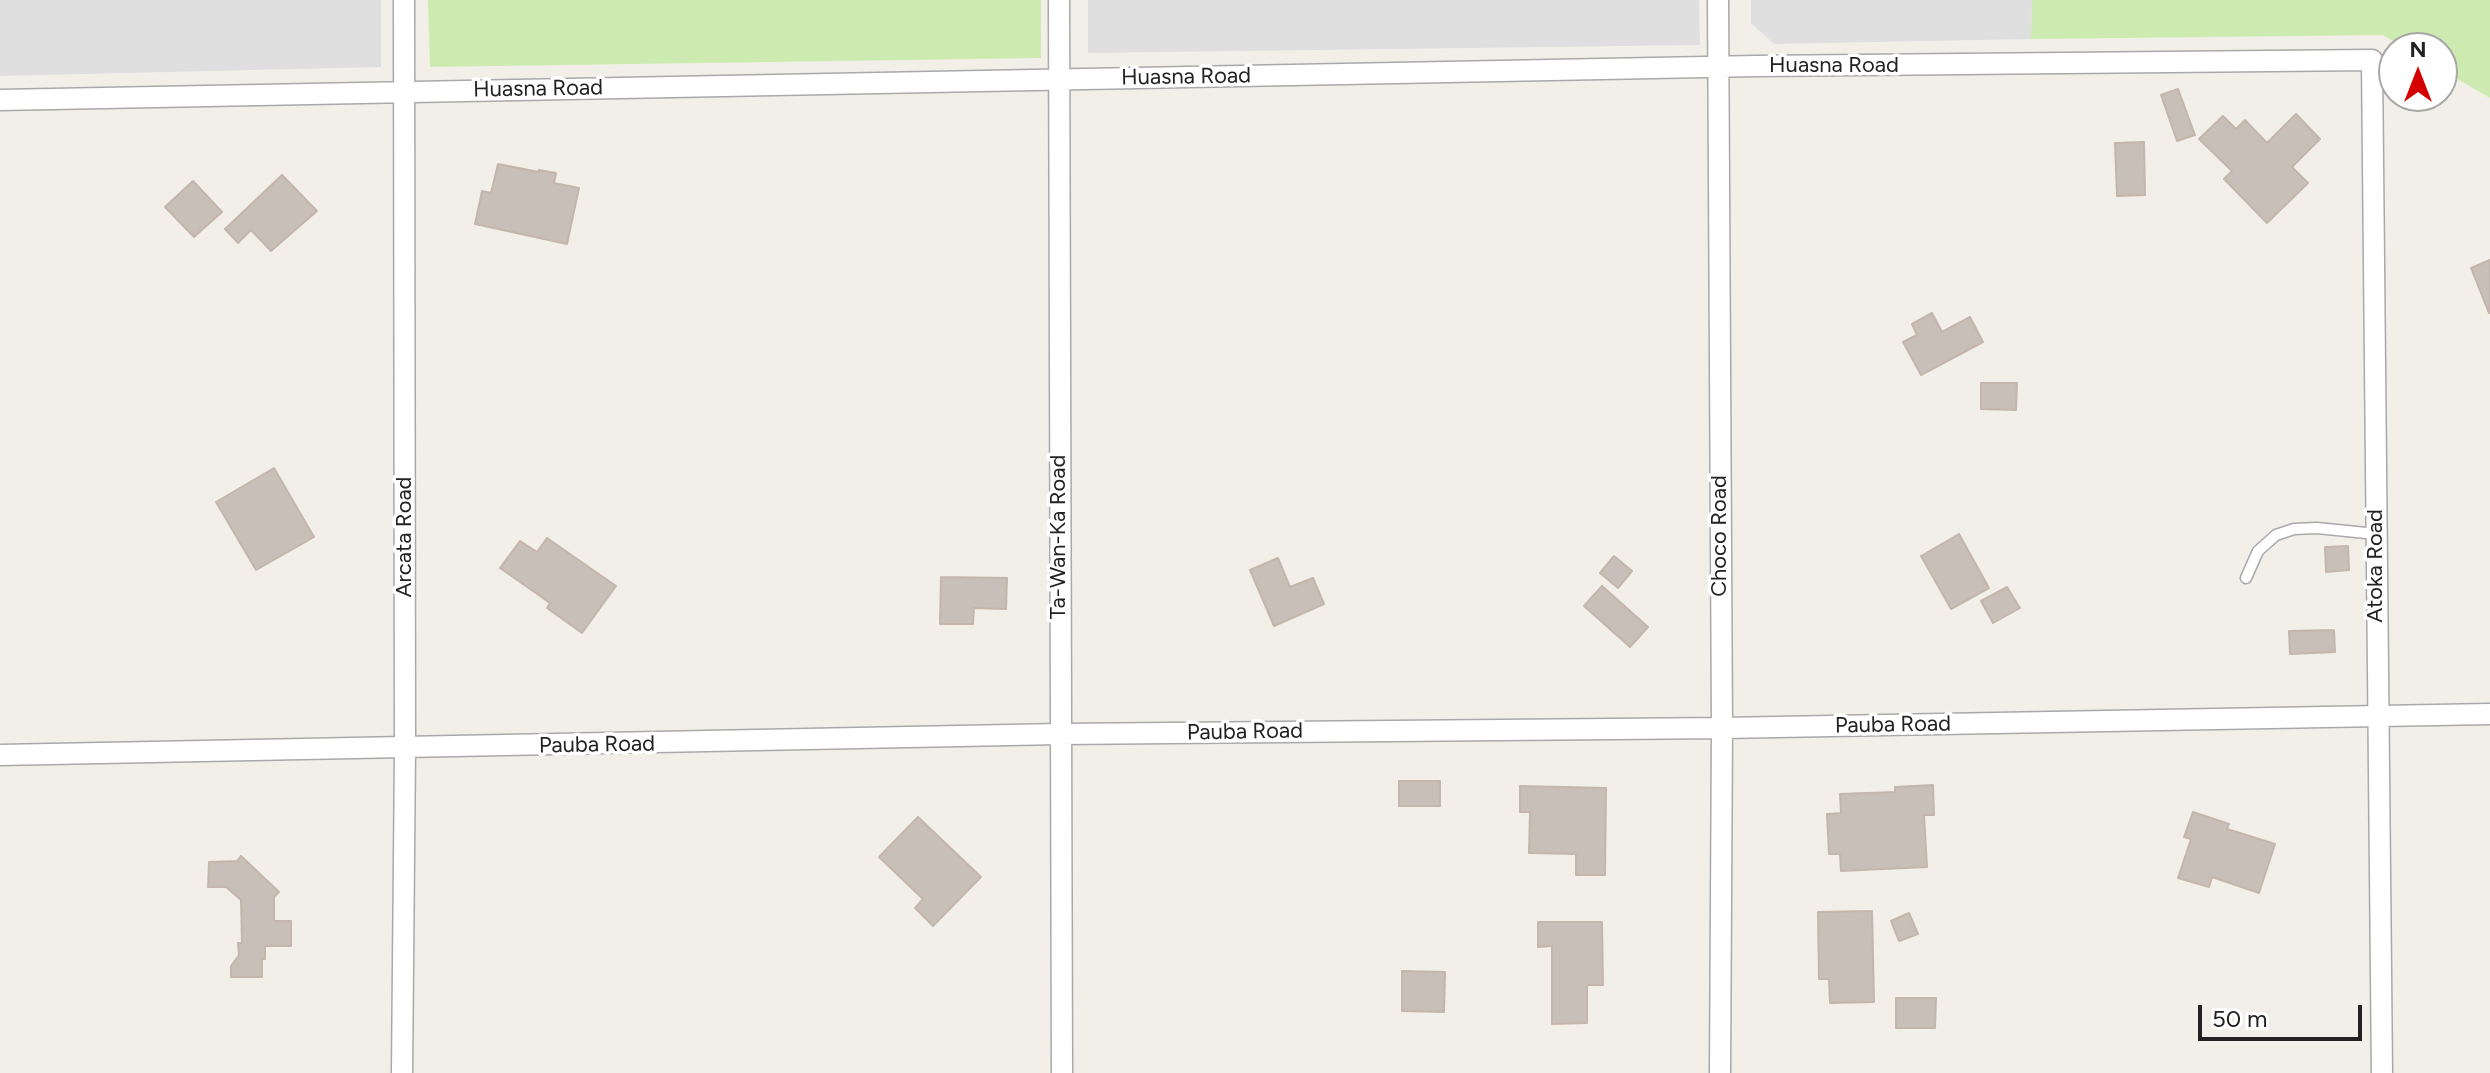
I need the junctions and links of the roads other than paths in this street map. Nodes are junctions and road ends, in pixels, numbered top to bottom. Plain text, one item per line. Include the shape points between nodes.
1 (404, 0) edge
2 (1059, 0) edge
3 (1718, 0) edge
4 (2372, 60) joint
5 (1717, 67) junction
6 (1059, 79) junction
7 (404, 92) junction
8 (0, 100) edge
9 (2376, 534) junction
10 (2246, 578) dead end
11 (2490, 714) edge
12 (2377, 717) junction
13 (1722, 728) junction
14 (1060, 734) junction
15 (405, 749) junction
16 (0, 755) edge
17 (402, 1073) edge
18 (1062, 1073) edge
19 (1720, 1073) edge
20 (2382, 1073) edge

1 - 7 street, Arcata Road
2 - 6 street, Ta-Wan-Ka Road
3 - 5 street, Choco Road
4 - 5 street, Huasna Road
4 - 9 street, Atoka Road
5 - 6 street, Huasna Road
5 - 13 street, Choco Road
6 - 7 street, Huasna Road
6 - 14 street, Ta-Wan-Ka Road
7 - 8 street, Huasna Road
7 - 15 street, Arcata Road
9 - 10 lane via 2317,528 2276,535 2258,551
9 - 12 street, Atoka Road
11 - 12 street, Pauba Road
12 - 13 street, Pauba Road
12 - 20 street, Atoka Road
13 - 14 street, Pauba Road
13 - 19 street, Choco Road
14 - 15 street, Pauba Road
14 - 18 street, Ta-Wan-Ka Road
15 - 16 street, Pauba Road
15 - 17 street, Arcata Road

